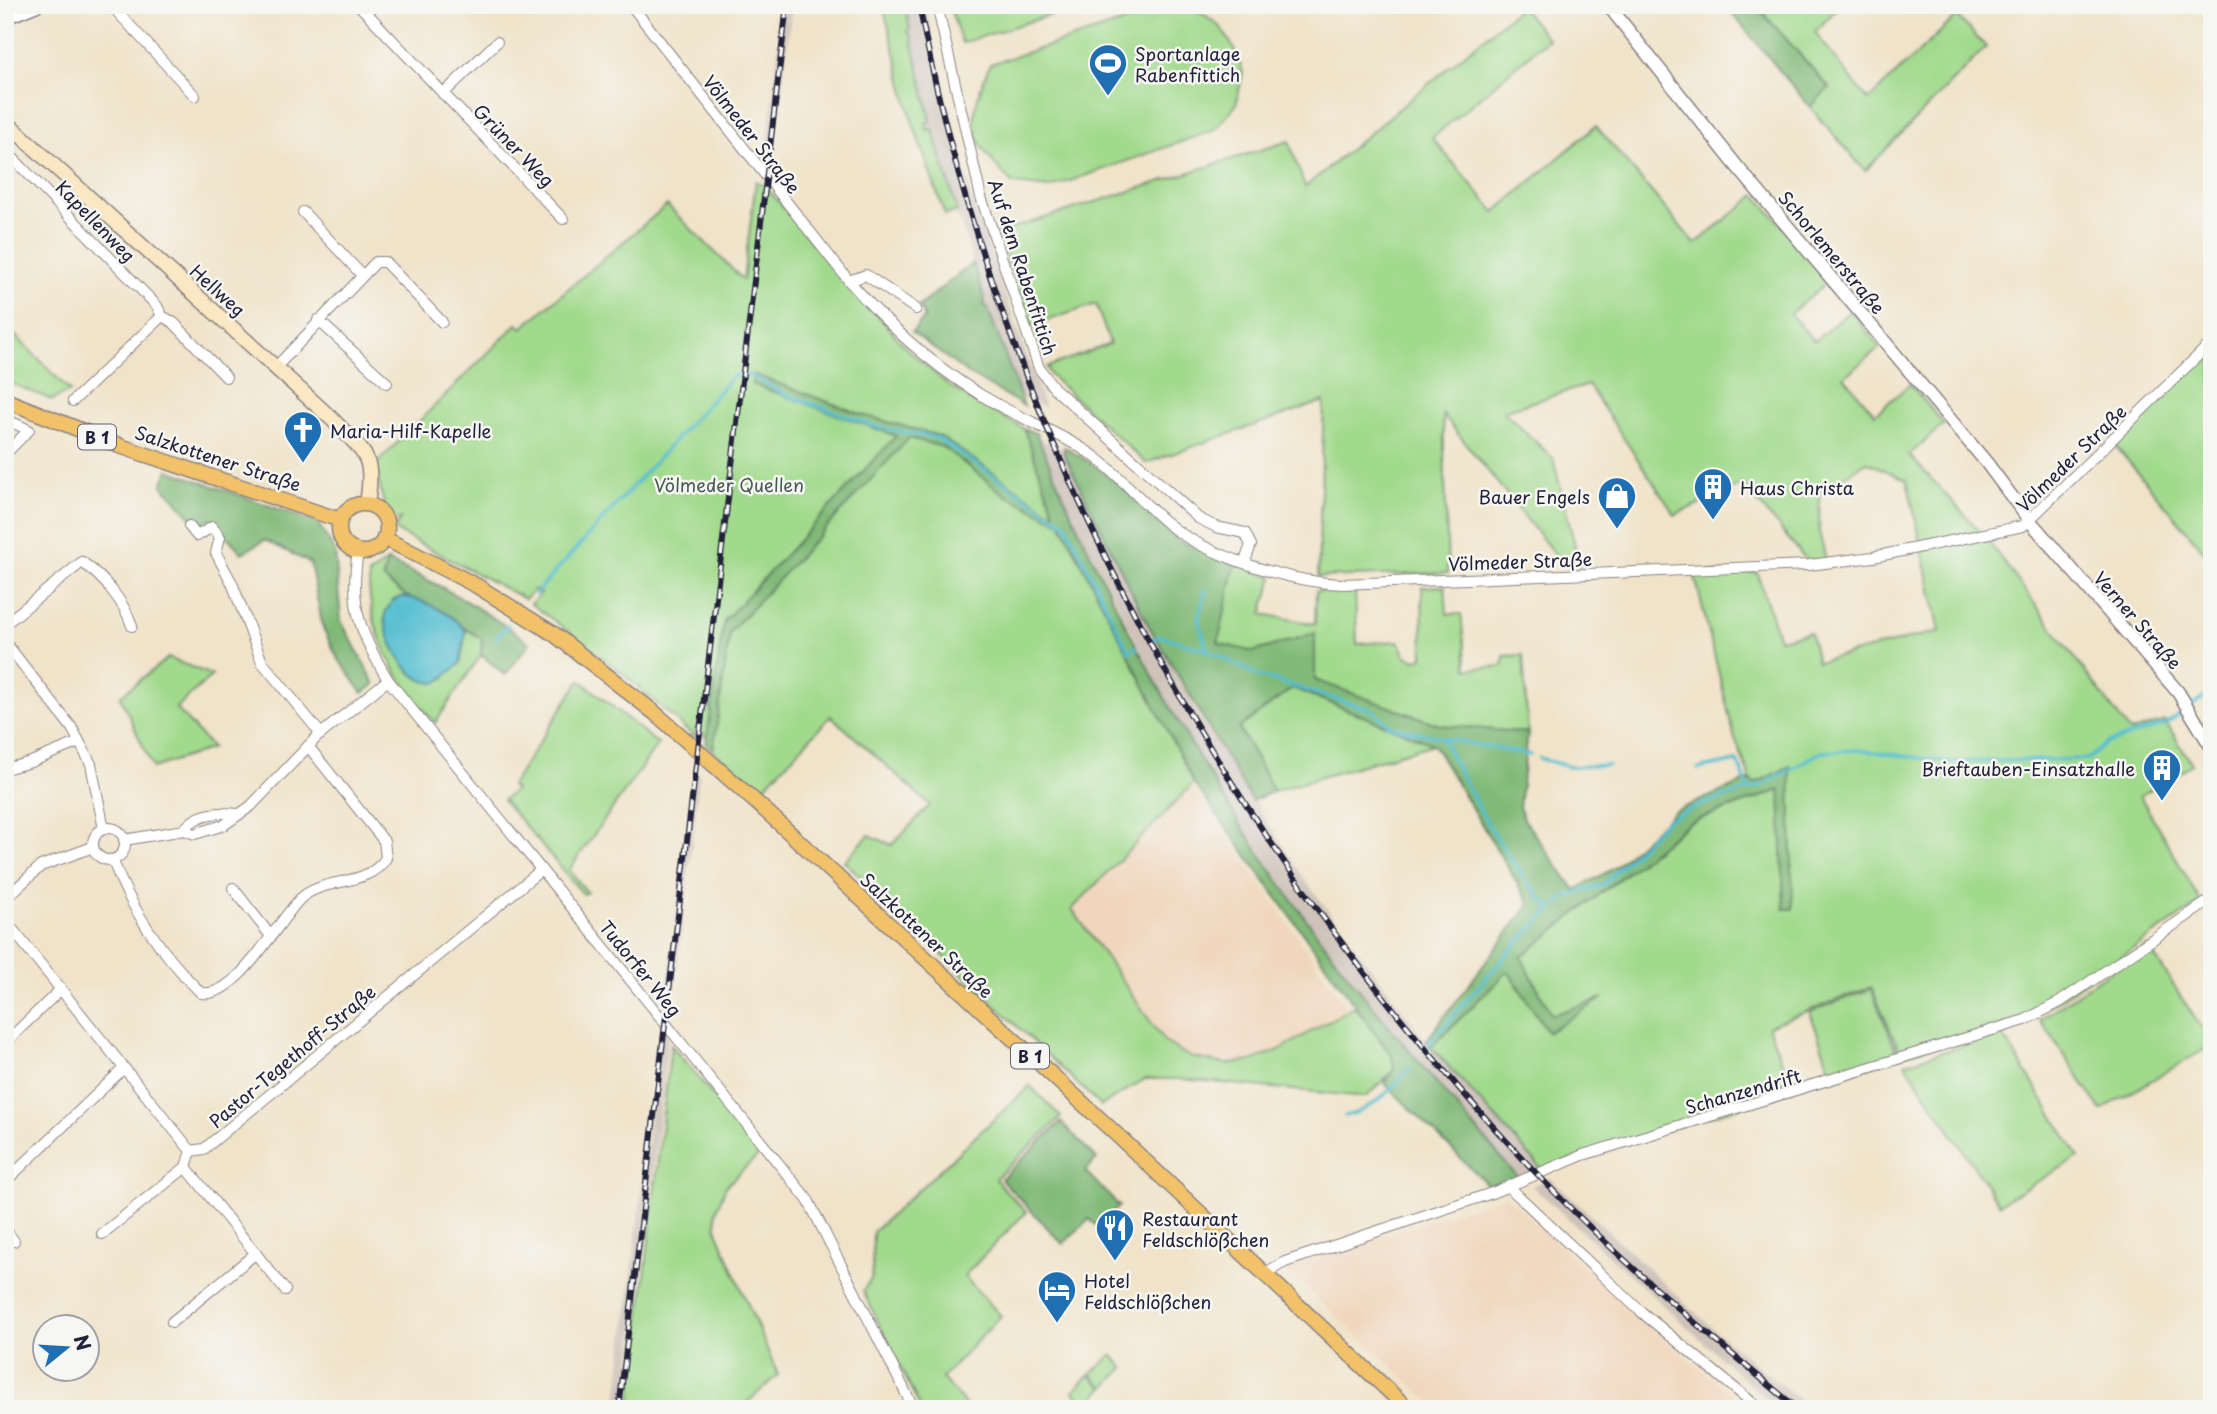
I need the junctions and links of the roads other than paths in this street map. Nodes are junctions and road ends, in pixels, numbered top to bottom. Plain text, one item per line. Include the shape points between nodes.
1 (37, 5) edge
2 (111, 5) edge
3 (359, 5) edge
4 (631, 5) edge
5 (937, 5) edge
6 (1608, 5) edge
7 (5, 18) edge
8 (497, 41) dead end
9 (443, 93) junction
10 (195, 96) dead end
11 (5, 121) edge
12 (5, 150) edge
13 (303, 212) dead end
14 (563, 219) dead end
15 (361, 274) junction
16 (849, 281) junction
17 (916, 309) dead end
18 (162, 316) junction
19 (318, 320) junction
20 (442, 322) dead end
21 (2212, 342) edge
22 (275, 368) junction
23 (226, 377) dead end
24 (387, 383) dead end
25 (5, 400) edge
26 (73, 401) dead end
27 (5, 419) edge
28 (5, 454) edge
29 (367, 504) junction
30 (340, 520) junction
31 (2030, 521) junction
32 (189, 526) dead end
33 (384, 538) junction
34 (358, 551) junction
35 (1245, 561) junction
36 (5, 624) edge
37 (132, 626) dead end
38 (5, 642) edge
39 (388, 680) junction
40 (321, 734) junction
41 (79, 741) junction
42 (308, 746) junction
43 (2212, 748) edge
44 (5, 769) edge
45 (104, 829) junction
46 (124, 839) junction
47 (93, 847) junction
48 (113, 861) junction
49 (541, 870) junction
50 (233, 888) dead end
51 (5, 899) edge
52 (2212, 899) edge
53 (5, 919) edge
54 (271, 935) junction
55 (60, 990) junction
56 (5, 1043) edge
57 (123, 1069) junction
58 (191, 1151) junction
59 (186, 1167) junction
60 (5, 1182) edge
61 (1509, 1187) junction
62 (5, 1229) edge
63 (102, 1234) dead end
64 (14, 1241) dead end
65 (256, 1253) junction
66 (1263, 1273) junction
67 (285, 1290) dead end
68 (172, 1322) dead end
69 (914, 1409) edge
70 (1408, 1409) edge
71 (1760, 1409) edge

1 - 7 street
2 - 10 street
3 - 9 street, Grüner Weg
4 - 16 street, Völmeder Straße
5 - 35 street, Auf dem Rabenfittich via 981,197 1039,368 1054,388 1198,518 1245,533 1251,545
6 - 31 street, Schorlemerstraße
8 - 9 street
9 - 14 street, Grüner Weg
11 - 22 main road, Hellweg
12 - 18 street, Kapellenweg
13 - 15 street
15 - 19 street
15 - 20 street via 376,262 385,262
16 - 17 street via 866,275
16 - 35 street, Völmeder Straße via 883,320 958,381 1093,456 1191,541
18 - 23 street, Kapellenweg
18 - 26 street
19 - 22 street
19 - 24 street
21 - 31 street, Völmeder Straße
22 - 29 main road, Hellweg via 368,456
25 - 30 main road, Salzkottener Straße / B 1 via 122,447
27 - 28 street via 29,430
29 - 30 main road via 354,505
29 - 33 main road via 384,517
30 - 34 main road via 343,541
31 - 35 street, Völmeder Straße via 1872,557 1809,565 1343,584 1306,581
31 - 43 street, Verner Straße via 2178,692
32 - 40 street via 197,536 212,527 220,537 216,553 262,662
33 - 34 main road via 376,547
33 - 66 main road, Salzkottener Straße / B 1 via 477,586 554,634 655,713
34 - 39 street, Tudorfer Weg via 353,584 356,614
36 - 37 street via 82,562 128,612
38 - 41 street via 62,712
39 - 40 street
39 - 49 street, Tudorfer Weg
40 - 42 street
41 - 44 street
41 - 45 street via 91,764
42 - 46 street via 251,806 224,825 195,834 184,830
42 - 54 street via 384,841 386,858 382,866 366,875 308,892
45 - 46 street via 118,831
45 - 47 street via 97,833
46 - 48 street via 125,847
47 - 48 street via 97,856
47 - 51 street via 41,866
48 - 54 street via 134,909 201,993 209,995 224,987 257,956
49 - 58 street, Pastor-Tegethoff-Straße via 204,1149
49 - 69 street, Tudorfer Weg via 814,1209
50 - 54 street
52 - 61 street, Schanzendrift via 2060,1002 2025,1020 1594,1152
53 - 55 street
55 - 56 street
55 - 57 street
57 - 58 street
57 - 60 street
58 - 59 street
59 - 63 street
59 - 65 street
61 - 66 street, Schanzendrift
61 - 71 street via 1639,1310
62 - 64 street
65 - 67 street
65 - 68 street
66 - 70 main road, Salzkottener Straße / B 1

